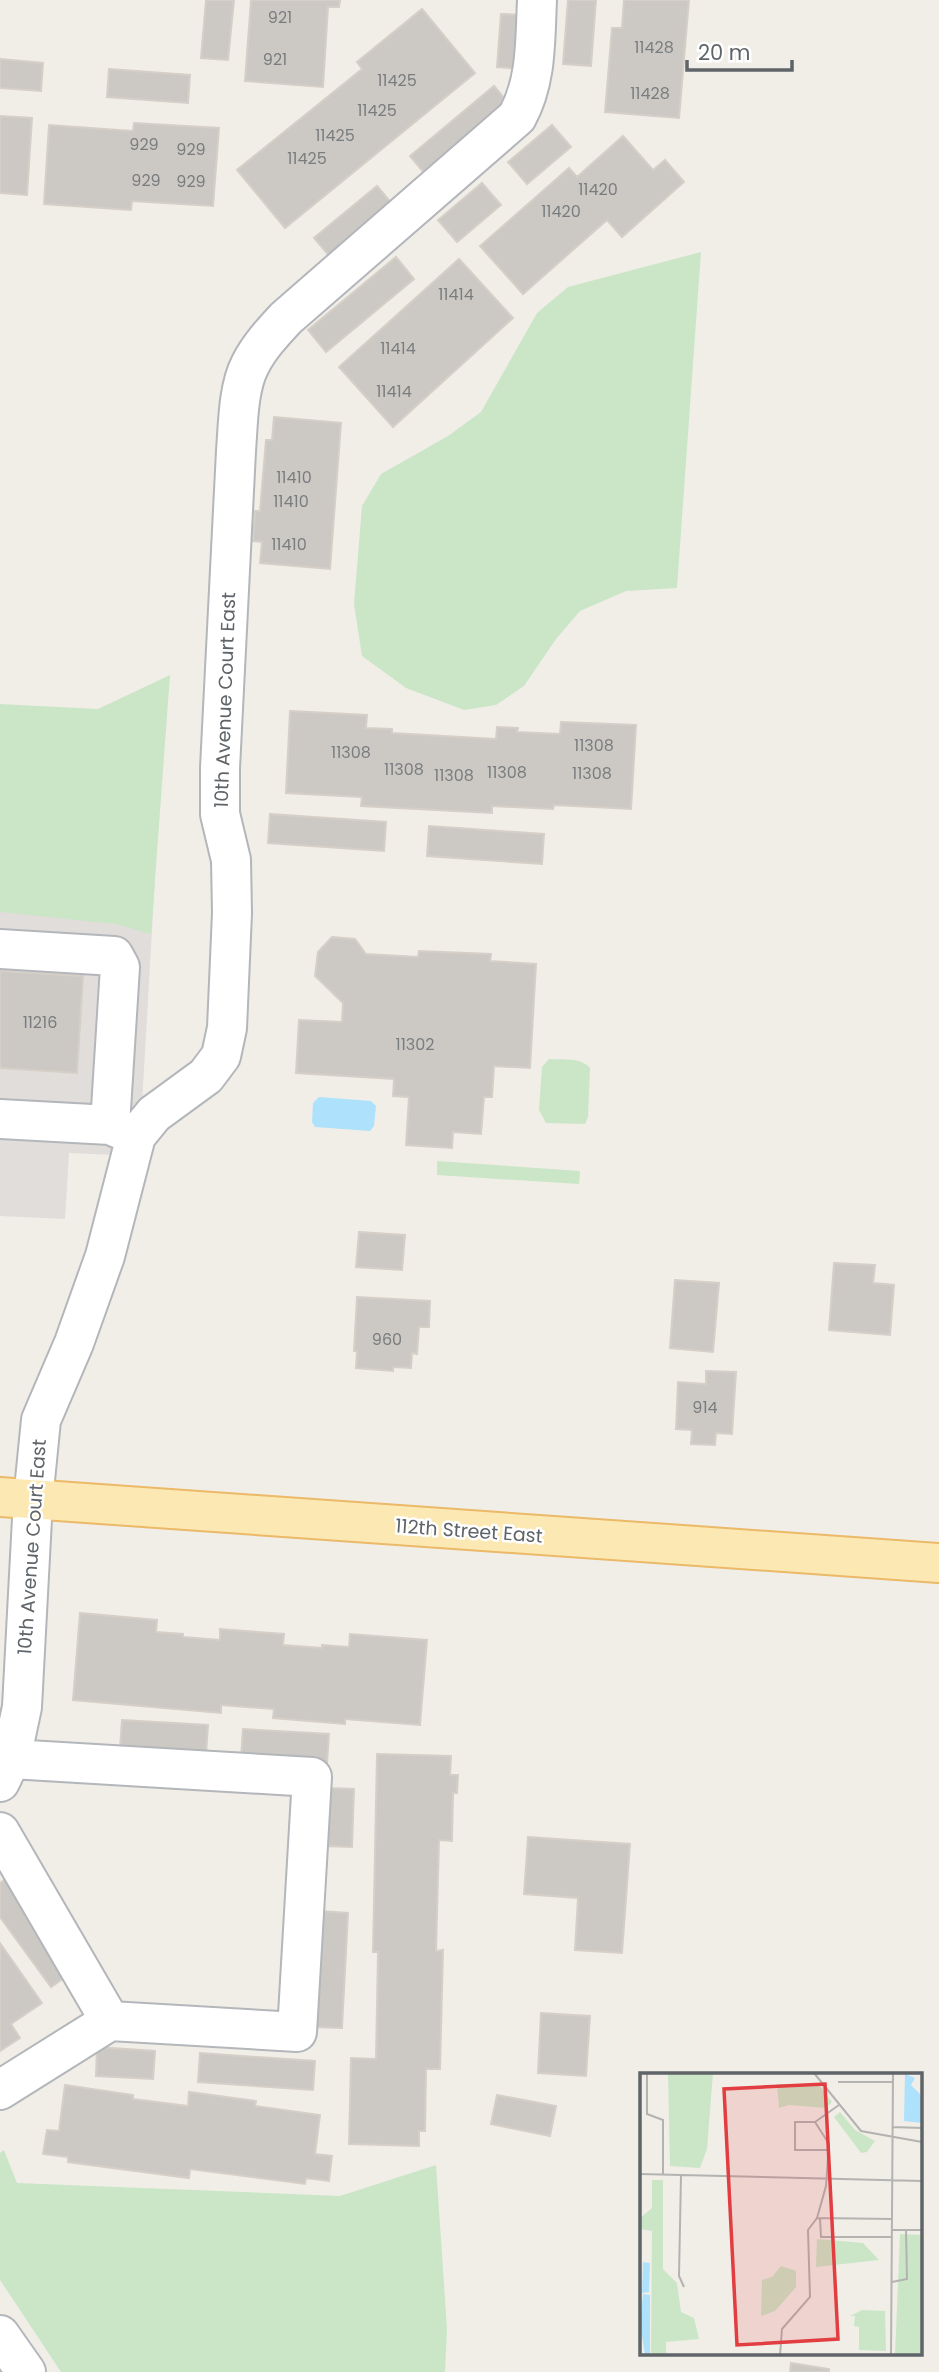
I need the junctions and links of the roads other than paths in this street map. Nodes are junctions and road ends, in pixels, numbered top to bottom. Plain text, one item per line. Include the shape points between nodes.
1 (537, 0) edge
2 (0, 949) edge
3 (0, 1119) edge
4 (123, 1131) junction
5 (16, 1499) edge
6 (939, 1563) edge
7 (6, 1770) edge
8 (0, 1832) edge
9 (110, 2021) junction
10 (0, 2090) edge
11 (0, 2335) edge
12 (26, 2372) edge

1 - 4 street, 10th Avenue Court East via 533,75 517,117 286,318 248,367 236,451 220,768 220,814 231,860 227,1028 221,1056 206,1076
2 - 4 street via 114,956 117,960
3 - 4 street
4 - 5 street, 10th Avenue Court East via 105,1256 41,1420
5 - 6 main road, 112th Street East
5 - 7 street, 10th Avenue Court East via 22,1707
7 - 9 street, 10th Avenue Court East via 312,1777 296,2032
8 - 9 street
9 - 10 street
11 - 12 street

